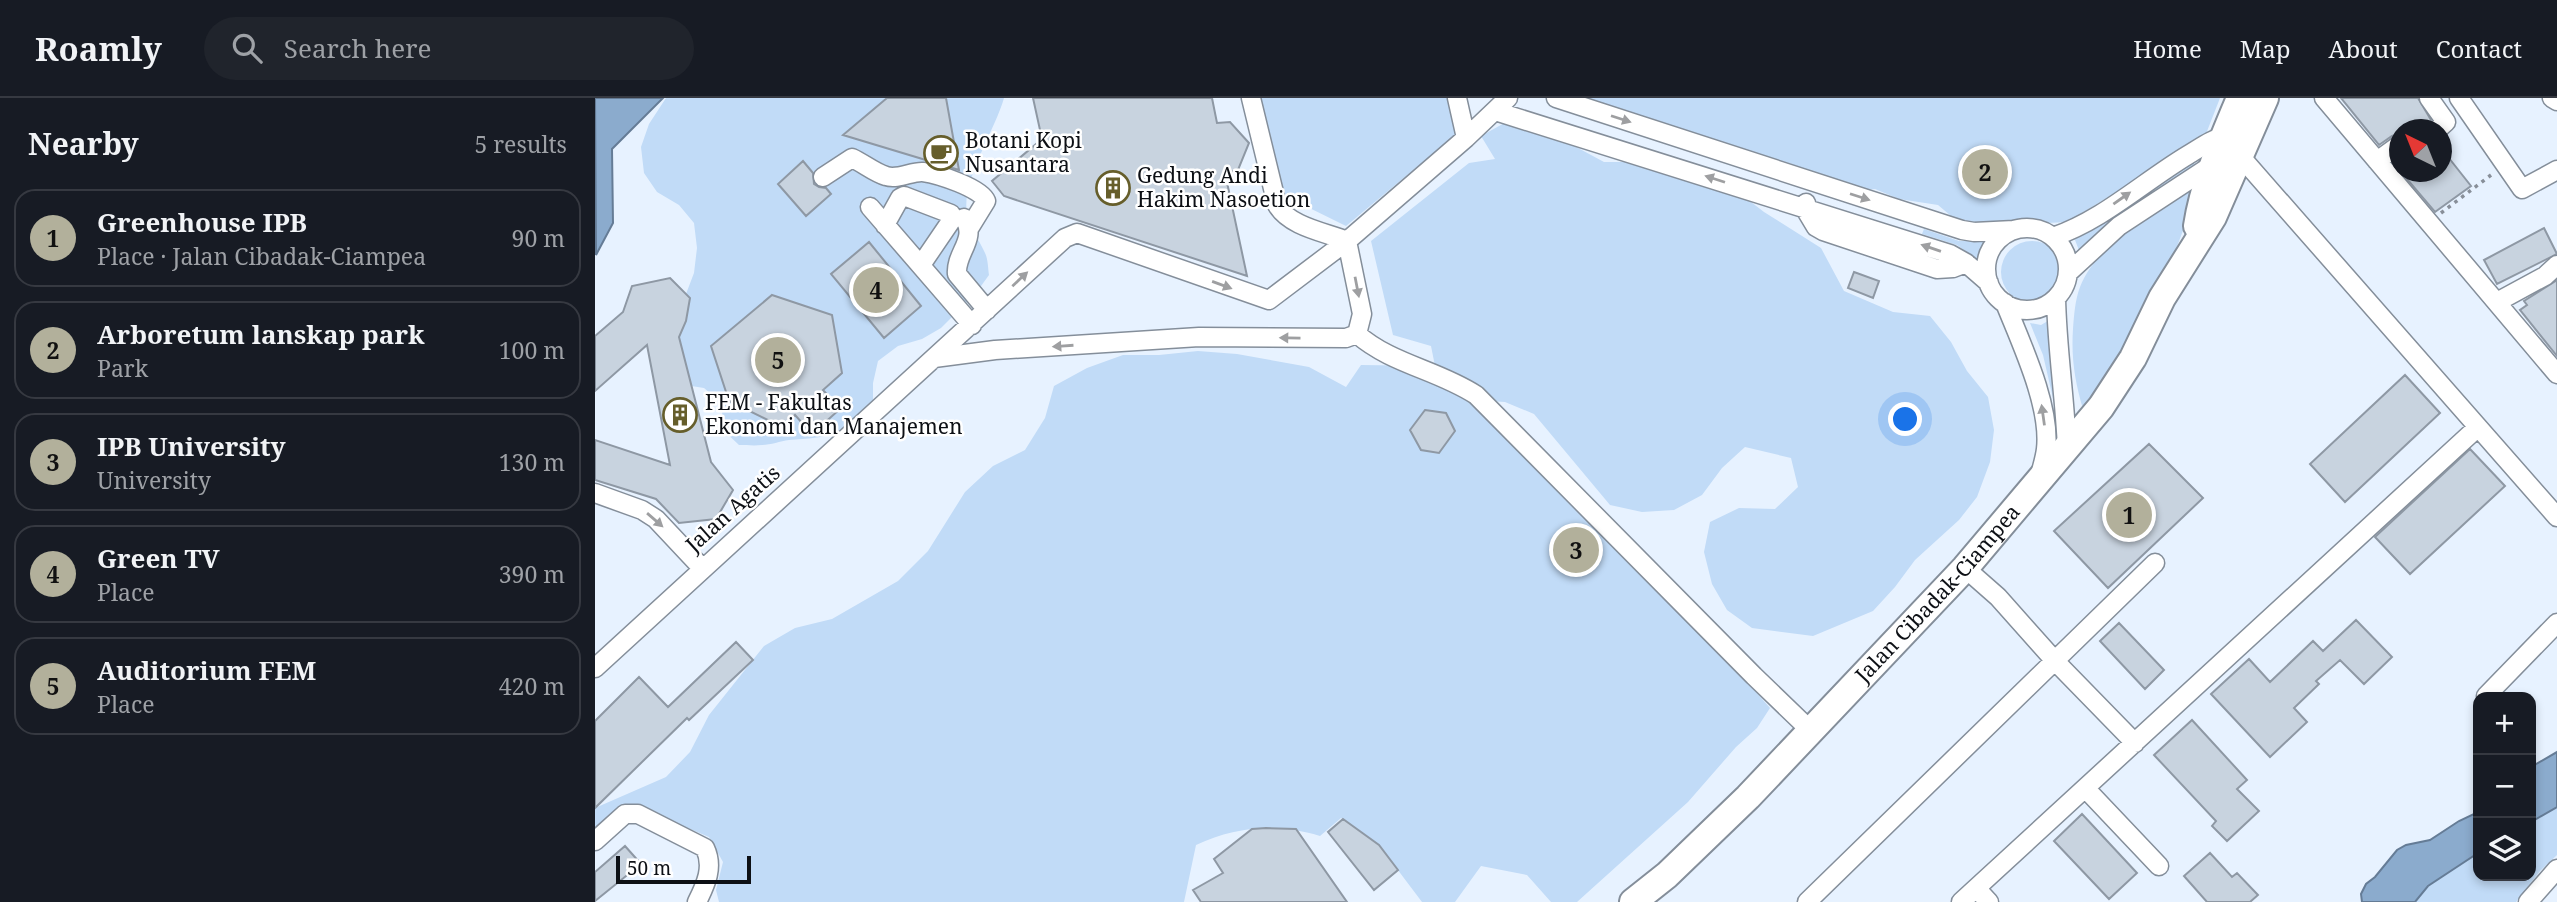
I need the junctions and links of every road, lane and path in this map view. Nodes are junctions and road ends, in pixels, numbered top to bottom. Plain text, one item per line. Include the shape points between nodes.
1 (1251, 98) edge
2 (1457, 98) edge
3 (1508, 98) edge
4 (1556, 98) edge
5 (2241, 98) edge
6 (2266, 98) edge
7 (2324, 98) edge
8 (2429, 98) edge
9 (2459, 98) edge
10 (2551, 98) edge
11 (2557, 101) edge
12 (1495, 111) junction
13 (2445, 119) edge
14 (1466, 138) junction
15 (2389, 152) edge
16 (2232, 154) junction
17 (2377, 161) junction
18 (2506, 163) junction
19 (2557, 170) edge
20 (823, 177) dead end
21 (1812, 181) junction
22 (870, 207) dead end
23 (1804, 207) junction
24 (951, 214) junction
25 (2429, 223) junction
26 (885, 225) junction
27 (970, 227) junction
28 (2014, 230) junction
29 (2053, 237) junction
30 (1347, 241) junction
31 (921, 265) junction
32 (2557, 265) edge
33 (2068, 273) junction
34 (1989, 283) junction
35 (2056, 298) junction
36 (2497, 302) junction
37 (2005, 303) junction
38 (987, 310) junction
39 (972, 325) junction
40 (1357, 334) junction
41 (934, 358) junction
42 (2557, 374) edge
43 (2478, 427) junction
44 (2067, 449) junction
45 (2038, 482) junction
46 (595, 493) edge
47 (2557, 517) edge
48 (2155, 564) dead end
49 (702, 568) junction
50 (1965, 568) junction
51 (2557, 623) edge
52 (2055, 661) junction
53 (595, 668) edge
54 (2490, 692) edge
55 (1810, 730) junction
56 (2135, 743) junction
57 (2085, 789) junction
58 (595, 841) edge
59 (2159, 866) dead end
60 (2557, 869) edge
61 (1983, 895) edge
62 (697, 902) edge
63 (1633, 902) edge
64 (1807, 902) edge
65 (1961, 902) edge
66 (2528, 902) edge

1 - 30 street via 1280,212
2 - 14 street
3 - 12 street
4 -> 21 street
5 - 16 highway
6 - 16 highway
7 - 17 street
8 - 13 street
9 - 18 street
10 - 11 street
12 - 14 street
23 -> 12 street
14 - 30 street
15 - 17 street
29 -> 16 street via 2086,224 2165,169
16 - 33 street via 2119,226
16 - 43 street
16 - 44 highway, Jalan Cibadak-Ciampea via 2213,217 2162,298 2133,358
17 - 25 street
18 - 19 street via 2522,188
18 - 25 path
20 - 27 street via 852,158 886,177 922,172 974,189 986,201
21 - 23 street
21 -> 28 street via 1962,230
22 - 26 street
34 -> 23 street via 1950,254
24 - 26 street via 904,196
24 - 27 street via 965,218
24 - 31 street via 953,218
25 - 36 street
26 - 31 street
27 - 38 street via 957,274
28 - 29 street via 2041,230
28 - 34 street via 1993,246 1986,270
29 - 33 street via 2062,247
38 -> 30 street, Jalan Agatis via 1065,238 1077,233 1269,300
30 -> 40 street via 1362,314
31 - 39 street
32 - 36 street
33 - 35 street
34 - 37 street
35 - 37 street via 2031,310
35 - 44 street
36 - 42 street
45 -> 37 street via 2046,447 2042,408
38 - 39 street, Jalan Agatis
39 - 41 street, Jalan Agatis
40 -> 41 street via 1334,339 1199,337
40 - 55 street via 1374,348 1476,395
41 - 49 street, Jalan Agatis
43 - 47 street
43 - 56 street
44 - 45 highway, Jalan Cibadak-Ciampea
45 - 50 highway, Jalan Cibadak-Ciampea
46 -> 49 street via 656,519
48 - 52 street
49 - 53 street, Jalan Agatis
50 - 52 street via 1998,597
50 - 55 highway, Jalan Cibadak-Ciampea
51 - 54 street
52 - 56 street
52 - 64 street
55 - 63 highway, Jalan Cibadak-Ciampea via 1738,807
56 - 57 street
57 - 59 street
57 - 61 street
58 - 62 street via 625,814 638,814 705,848 709,874
60 - 66 street
61 - 65 street

